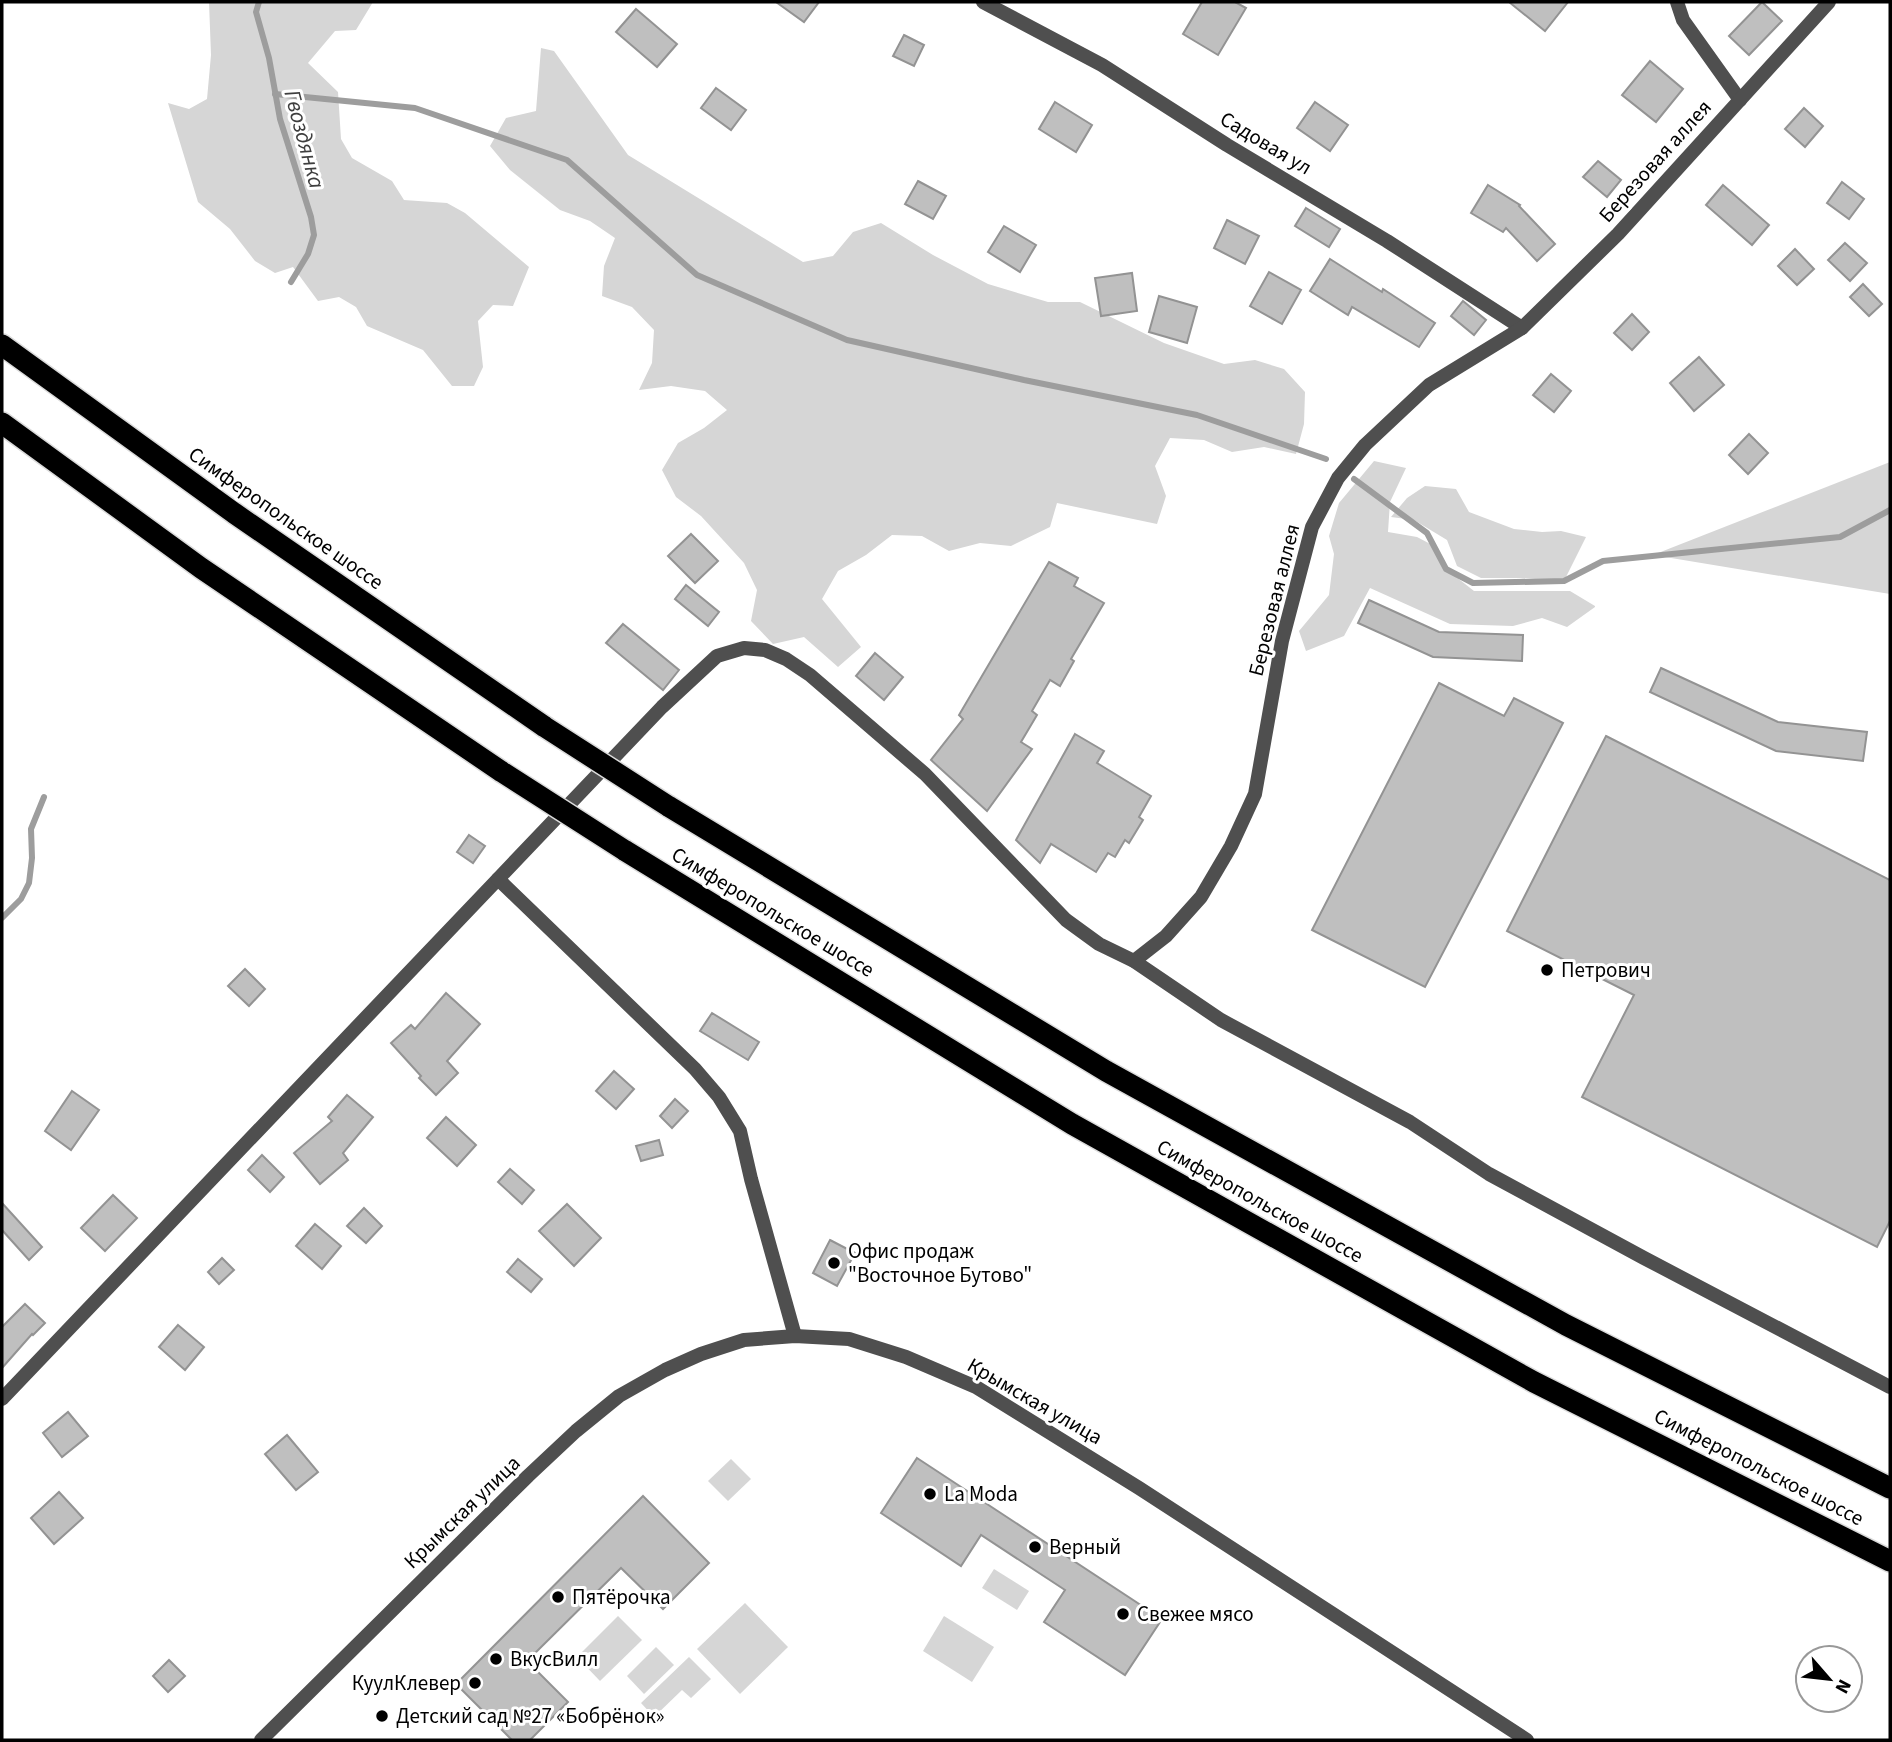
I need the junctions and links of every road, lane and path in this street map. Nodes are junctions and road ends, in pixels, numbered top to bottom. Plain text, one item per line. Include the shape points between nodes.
1 (983, 2) edge
2 (1677, 2) edge
3 (1829, 2) edge
4 (1740, 100) junction
5 (1522, 328) junction
6 (2, 345) edge
7 (2, 423) edge
8 (498, 879) junction
9 (1134, 961) junction
10 (795, 1336) junction
11 (1890, 1387) edge
12 (2, 1399) edge
13 (1890, 1488) edge
14 (1890, 1560) edge
15 (261, 1740) edge
16 (1527, 1740) edge

1 - 5 street, Садовая ул via 1102,65
2 - 4 street via 1683,20
3 - 4 street, Березовая аллея
4 - 5 street, Березовая аллея via 1618,234
5 - 9 street, Березовая аллея via 1429,385 1365,445 1338,478 1312,527 1282,641 1255,794 1201,897 1166,936
6 - 13 highway, Симферопольское шоссе, bridge via 234,513 667,806 1106,1071 1566,1325
7 - 14 highway, Симферопольское шоссе, bridge via 201,568 502,772 1072,1124 1534,1382
8 - 9 street via 662,707 717,656 744,648 765,650 810,674 925,774 1066,920 1099,944
8 - 10 street via 719,1097 740,1131
8 - 12 street
9 - 11 street via 1221,1020 1410,1122 1489,1174
10 - 15 street, Крымская улица via 744,1340 701,1354 619,1396 458,1544
10 - 16 street, Крымская улица via 849,1339 976,1387

